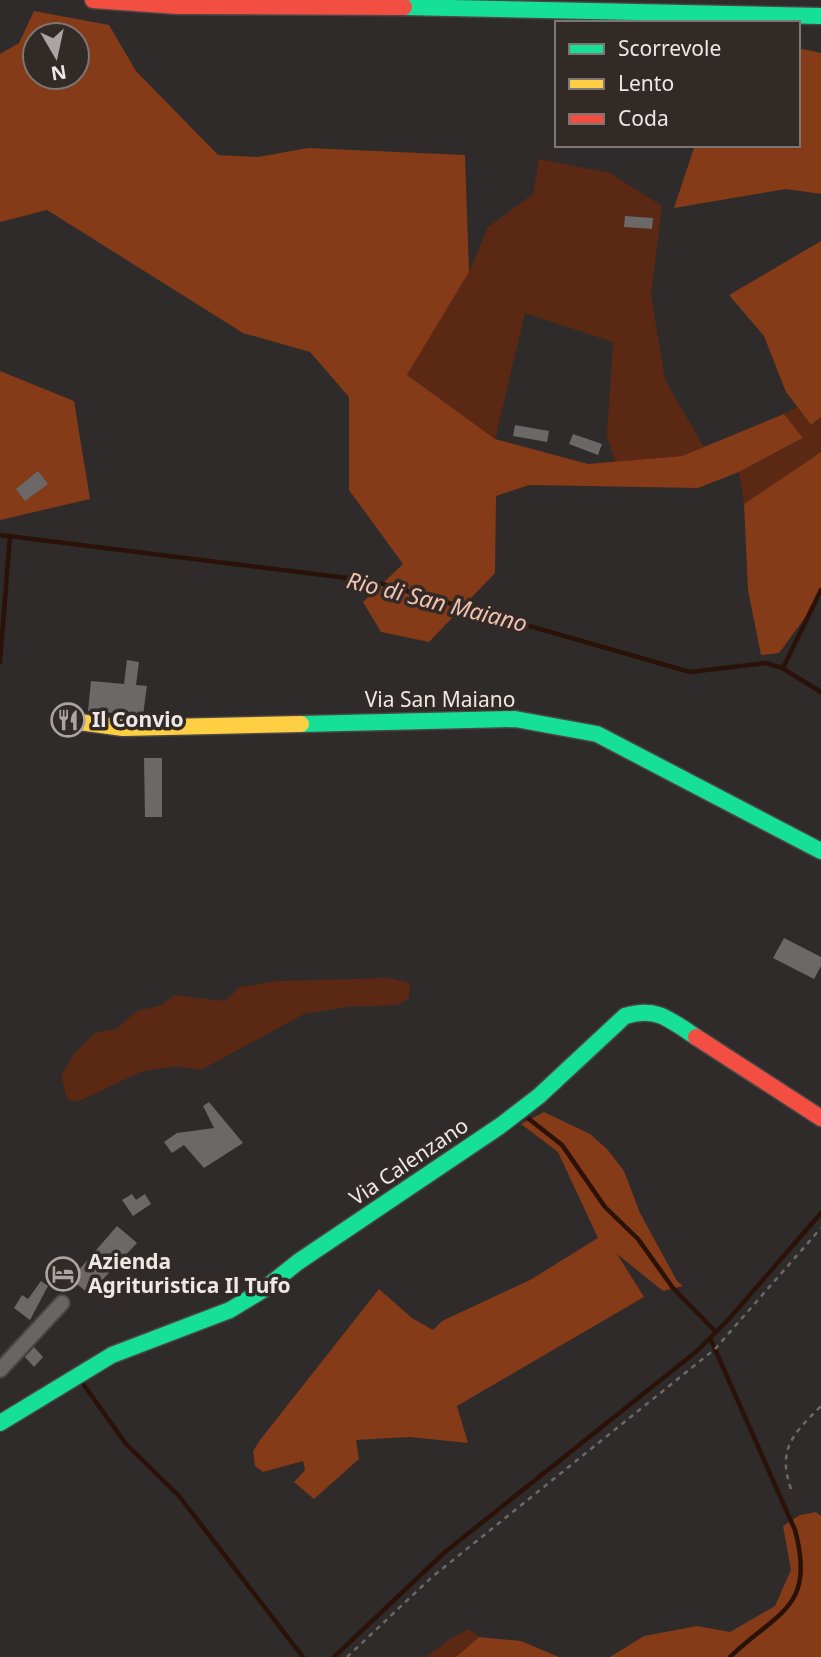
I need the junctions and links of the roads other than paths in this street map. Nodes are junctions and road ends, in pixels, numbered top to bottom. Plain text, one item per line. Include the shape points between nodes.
1 (93, 0) edge
2 (821, 16) edge
3 (72, 721) dead end
4 (821, 851) edge
5 (821, 1118) edge
6 (62, 1303) dead end
7 (0, 1370) edge
8 (0, 1423) edge

1 - 2 street via 178,6
3 - 4 street, Via San Maiano via 136,728 514,719 548,724 597,734
5 - 8 street, Via Calenzano via 660,1014 642,1011 625,1016 510,1118 262,1290 230,1310 112,1355
6 - 7 street

